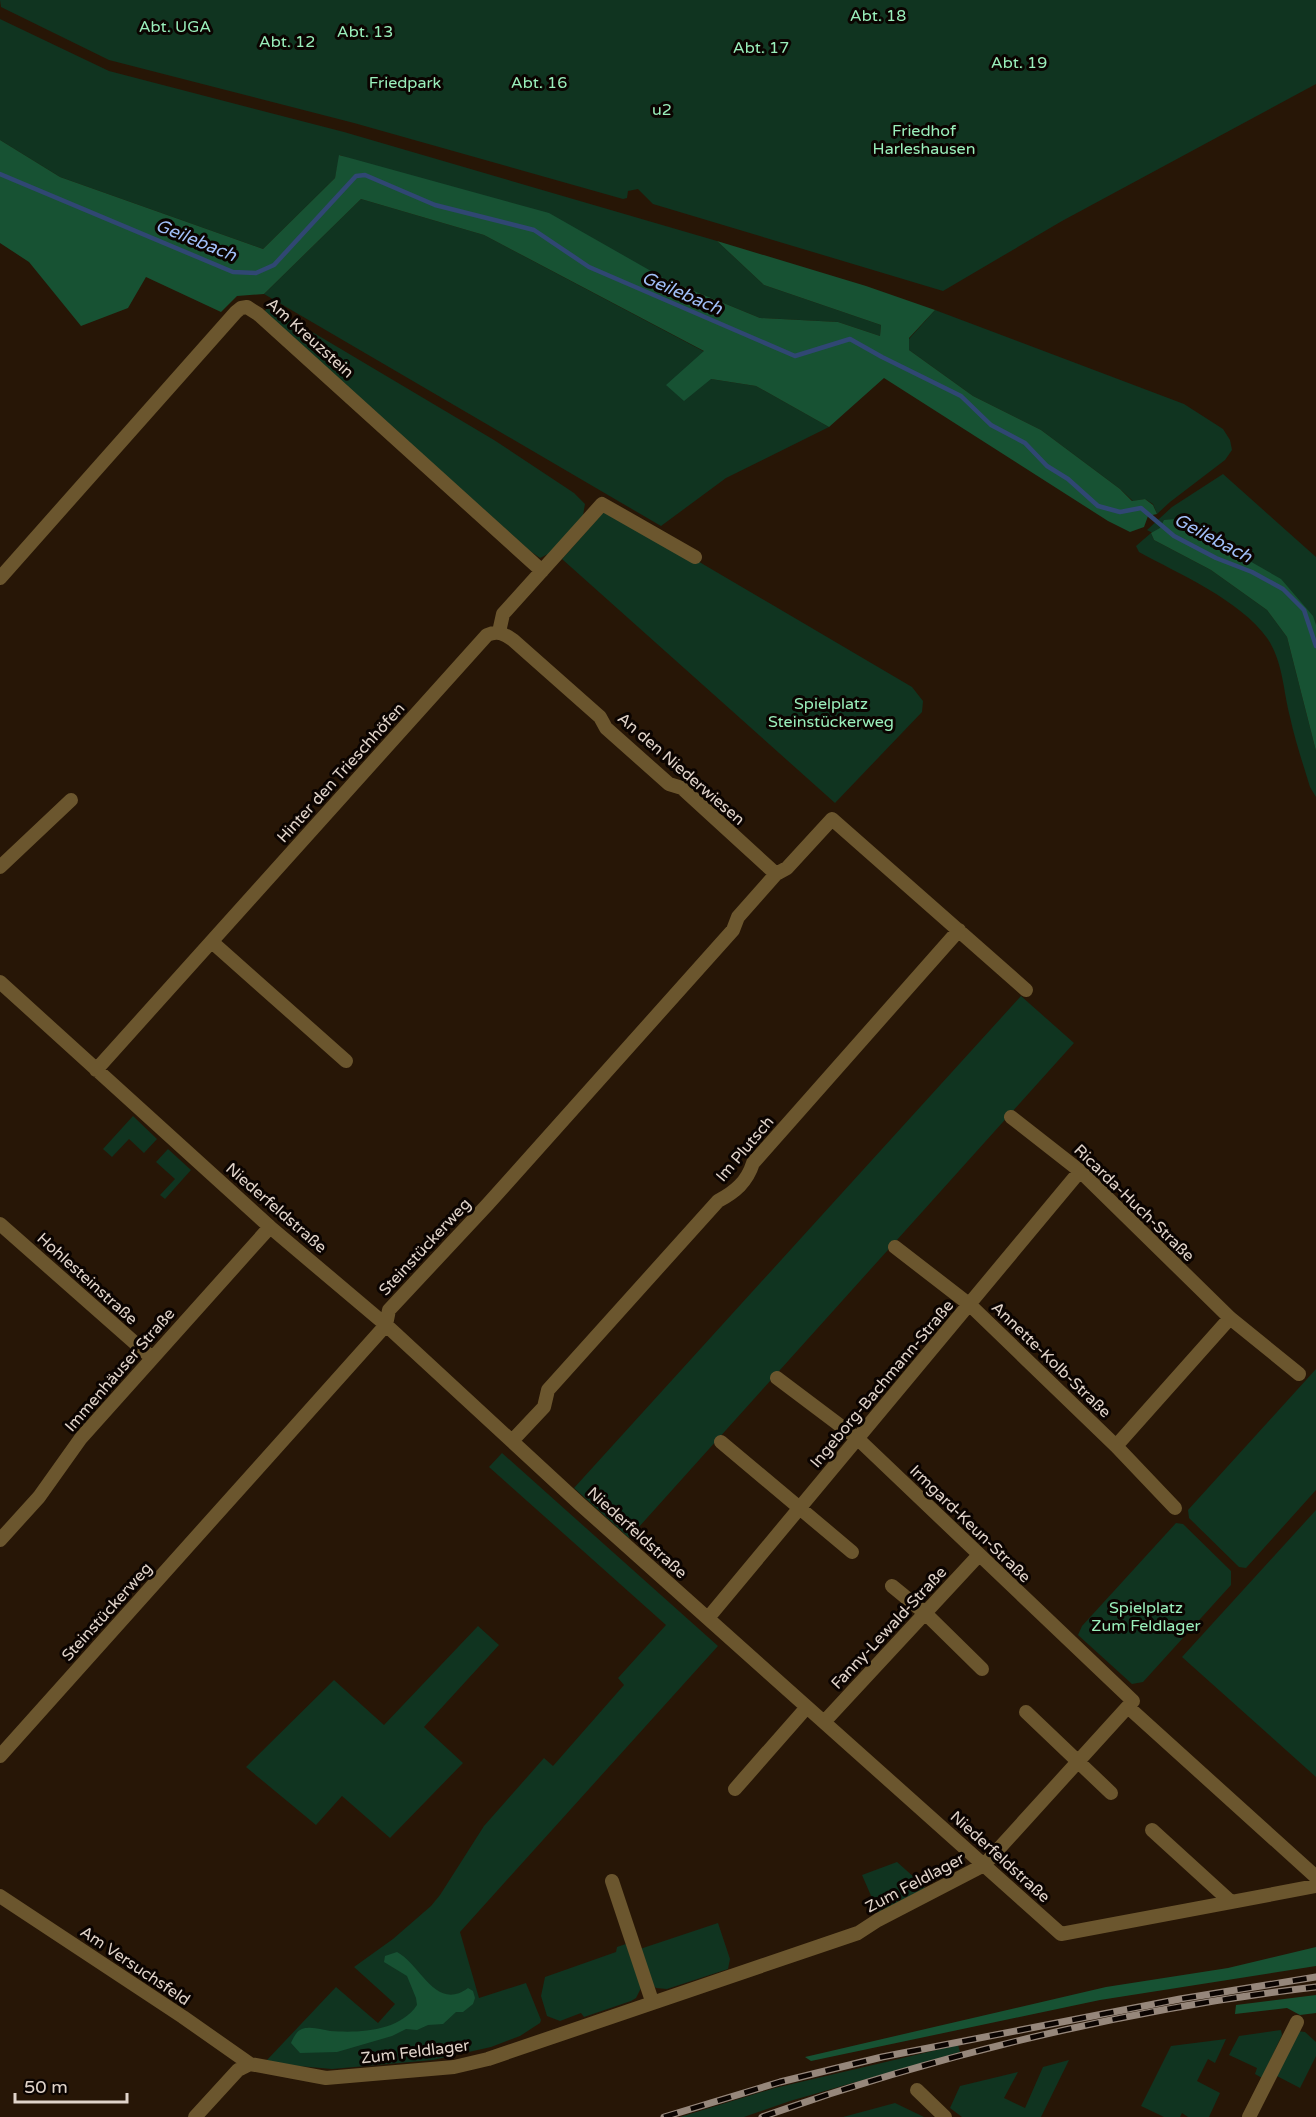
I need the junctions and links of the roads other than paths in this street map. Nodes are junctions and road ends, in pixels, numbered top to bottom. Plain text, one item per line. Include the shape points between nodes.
1 (695, 557) dead end
2 (542, 571) junction
3 (0, 578) edge
4 (499, 632) junction
5 (71, 800) dead end
6 (0, 867) edge
7 (776, 874) junction
8 (959, 930) junction
9 (212, 942) junction
10 (0, 982) edge
11 (1026, 990) dead end
12 (346, 1061) dead end
13 (96, 1070) junction
14 (1011, 1118) dead end
15 (1080, 1171) junction
16 (0, 1224) edge
17 (270, 1227) junction
18 (895, 1247) dead end
19 (969, 1305) junction
20 (1230, 1318) junction
21 (386, 1325) junction
22 (152, 1358) junction
23 (1299, 1374) dead end
24 (777, 1378) dead end
25 (858, 1439) junction
26 (512, 1441) junction
27 (721, 1442) dead end
28 (1116, 1446) junction
29 (800, 1507) junction
30 (1175, 1508) dead end
31 (0, 1540) edge
32 (852, 1552) dead end
33 (978, 1556) junction
34 (892, 1586) dead end
35 (925, 1613) junction
36 (708, 1618) junction
37 (982, 1669) dead end
38 (1131, 1704) junction
39 (807, 1707) junction
40 (1026, 1712) dead end
41 (824, 1722) junction
42 (0, 1755) edge
43 (1078, 1763) junction
44 (735, 1789) dead end
45 (1111, 1793) dead end
46 (1152, 1830) dead end
47 (984, 1865) junction
48 (1316, 1877) edge
49 (612, 1881) dead end
50 (1316, 1886) edge
51 (0, 1896) edge
52 (1231, 1902) junction
53 (652, 2001) junction
54 (1297, 2022) dead end
55 (250, 2064) junction
56 (917, 2090) dead end
57 (195, 2117) edge
58 (945, 2117) edge
59 (1249, 2117) edge

1 - 2 street via 602,504
2 - 3 street, Am Kreuzstein via 247,307 236,312
2 - 4 street via 503,614
4 - 7 street, An den Niederwiesen via 513,640 600,717 606,728 669,784 682,788
4 - 9 street, Hinter den Trieschhöfen via 487,635
5 - 6 street
7 - 8 street, Steinstückerweg via 787,868 832,819
7 - 21 street, Steinstückerweg via 738,917 733,930 389,1310
8 - 11 street
8 - 26 street, Im Plutsch via 753,1163 749,1175 734,1192 718,1201 548,1390 544,1407
9 - 12 street
9 - 13 street, Hinter den Trieschhöfen
10 - 13 street, Niederfeldstraße
13 - 17 street, Niederfeldstraße
14 - 15 street, Ricarda-Huch-Straße
15 - 19 street, Ingeborg-Bachmann-Straße
15 - 20 street, Ricarda-Huch-Straße
16 - 22 street, Hohlesteinstraße
17 - 21 street, Niederfeldstraße
17 - 22 street, Immenhäuser Straße
18 - 19 street, Annette-Kolb-Straße
19 - 25 street, Ingeborg-Bachmann-Straße
19 - 28 street, Annette-Kolb-Straße
20 - 23 street, Ricarda-Huch-Straße
20 - 28 street
21 - 26 street, Niederfeldstraße
21 - 42 street, Steinstückerweg
22 - 31 street, Immenhäuser Straße via 81,1438 39,1497
24 - 25 street, Irmgard-Keun-Straße
25 - 29 street, Ingeborg-Bachmann-Straße
25 - 33 street, Irmgard-Keun-Straße
26 - 36 street, Niederfeldstraße
27 - 29 street
28 - 30 street, Annette-Kolb-Straße
29 - 32 street
29 - 36 street, Ingeborg-Bachmann-Straße
33 - 35 street, Fanny-Lewald-Straße
33 - 38 street, Irmgard-Keun-Straße
34 - 35 street
35 - 37 street
35 - 41 street, Fanny-Lewald-Straße
36 - 39 street, Niederfeldstraße
38 - 43 street, Zum Feldlager
38 - 48 street, Irmgard-Keun-Straße
39 - 41 street, Niederfeldstraße
39 - 44 street
40 - 43 street
41 - 47 street, Niederfeldstraße
43 - 45 street
43 - 47 street, Zum Feldlager
46 - 52 street
47 - 52 street, Niederfeldstraße via 1061,1934
47 - 53 street, Zum Feldlager via 858,1933
49 - 53 street
50 - 52 street, Niederfeldstraße
51 - 55 street, Am Versuchsfeld
53 - 55 street, Zum Feldlager via 488,2059 454,2067 326,2078
54 - 59 street
55 - 57 street via 238,2070
56 - 58 street

